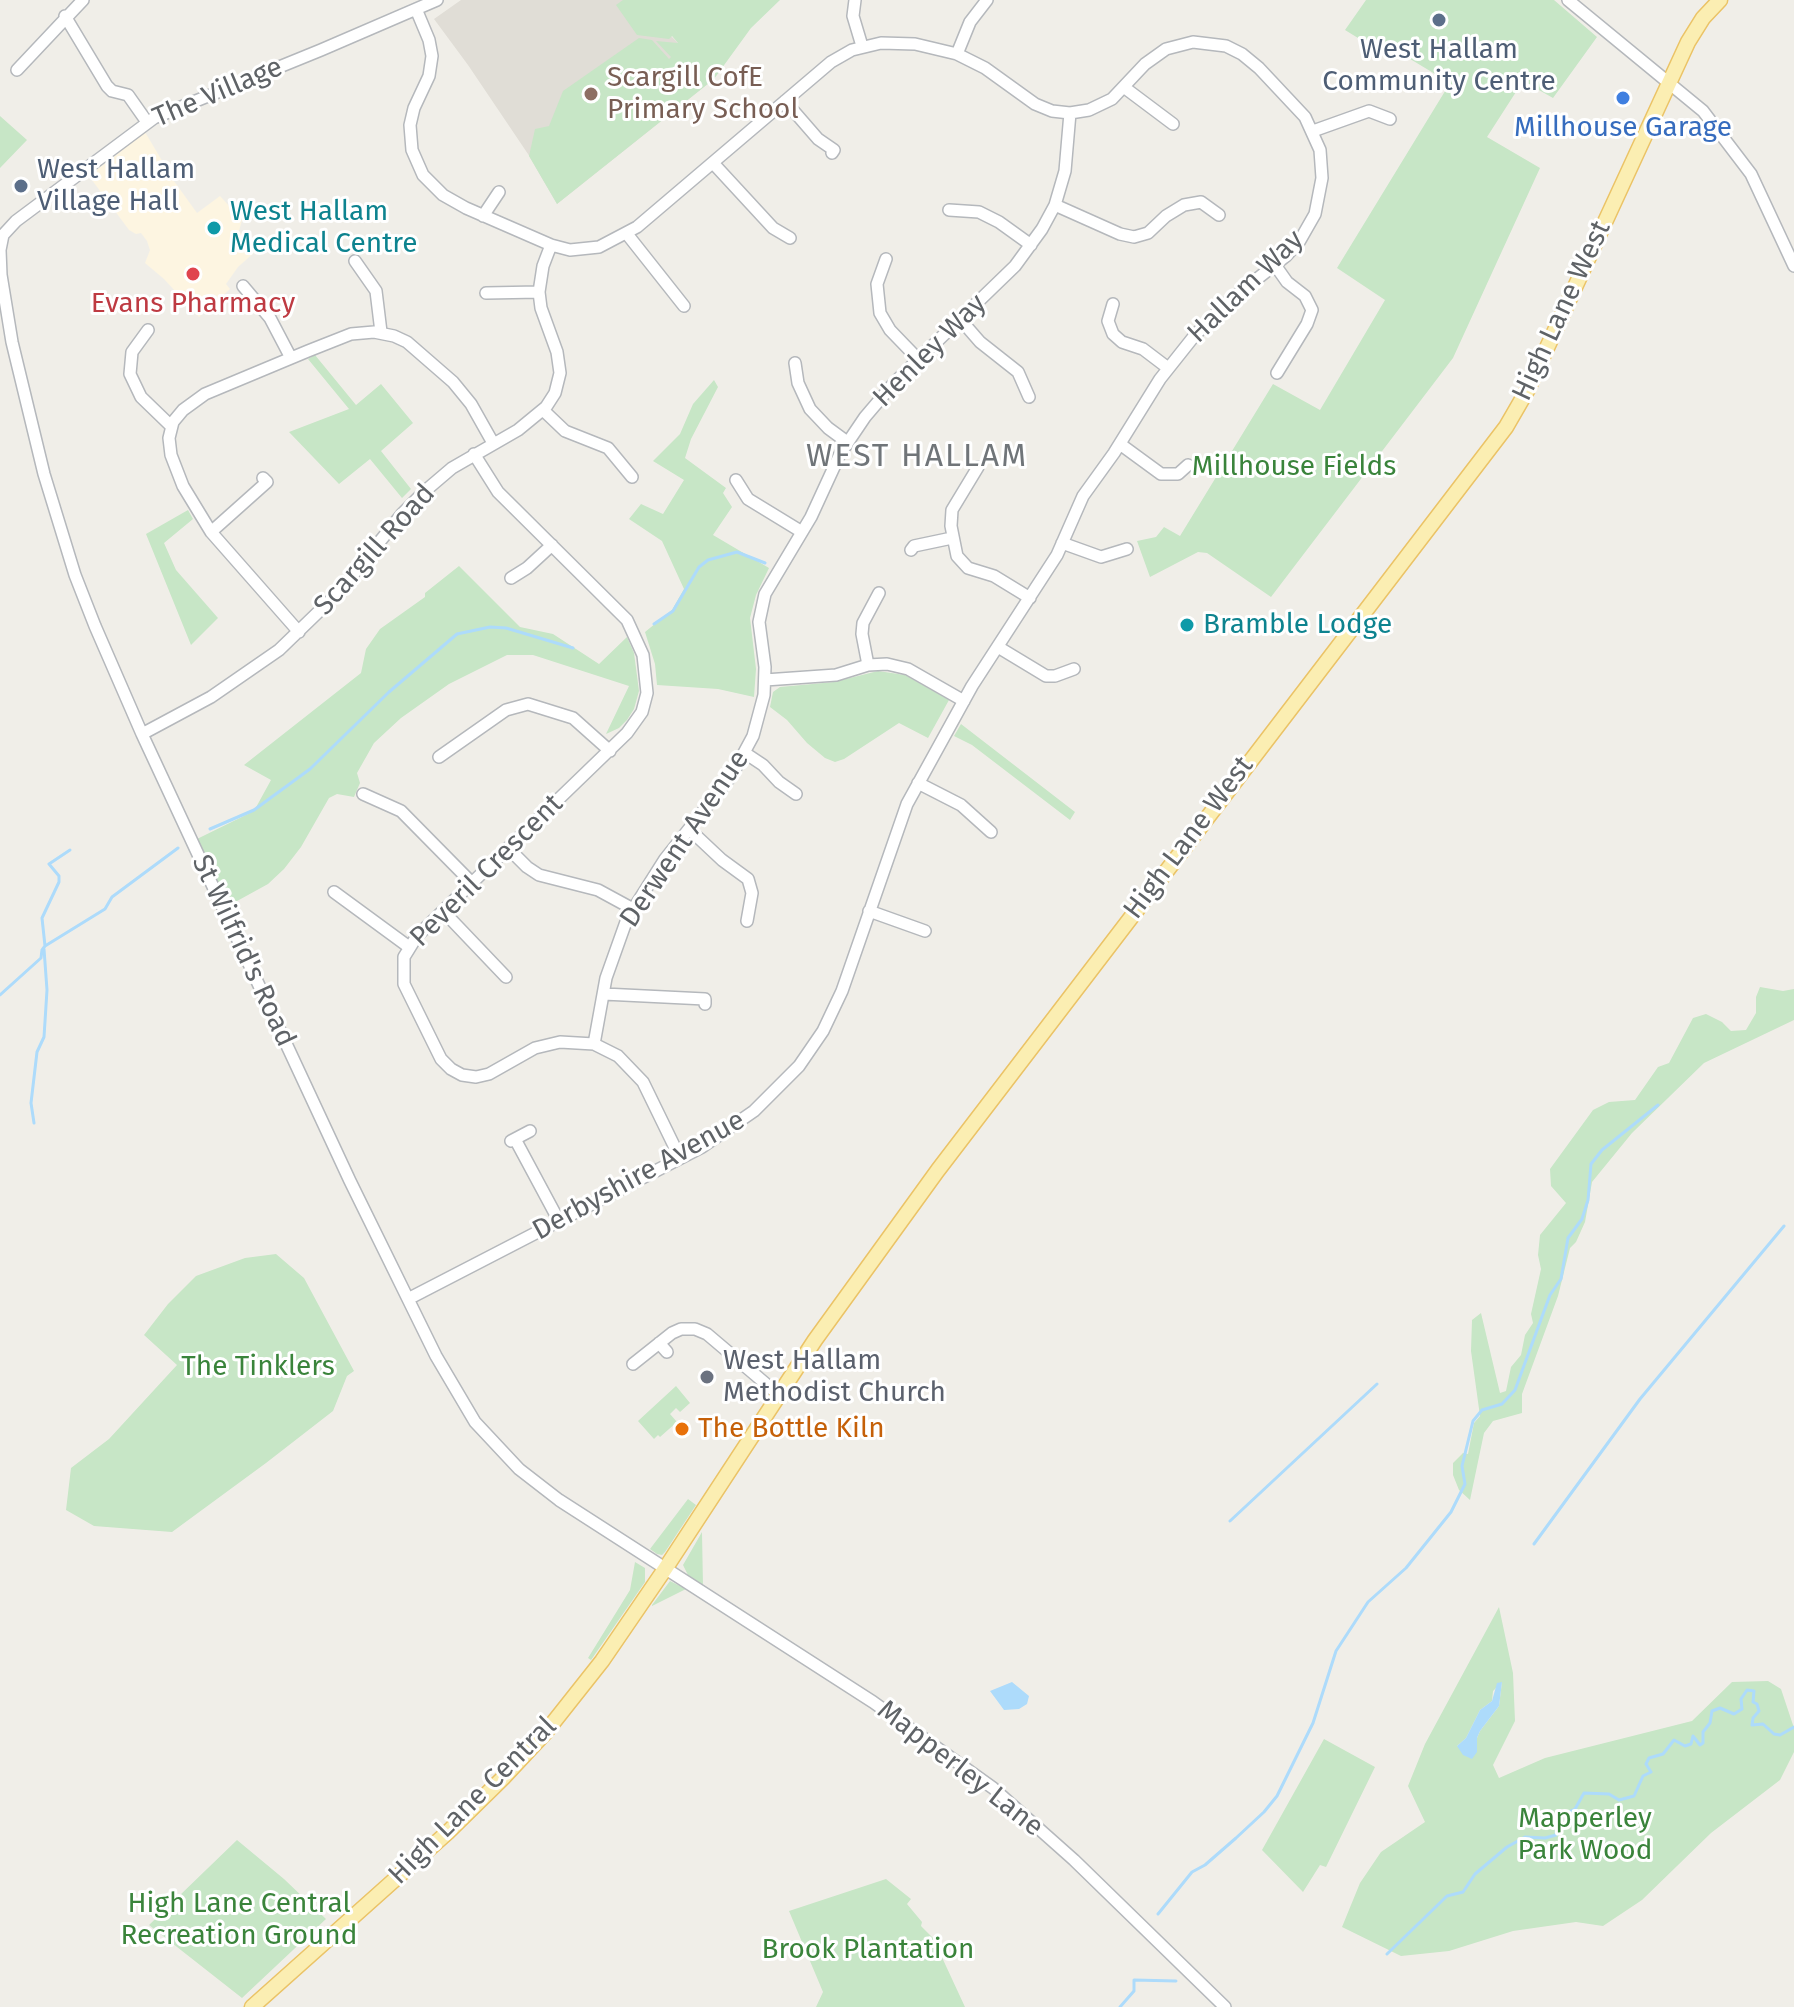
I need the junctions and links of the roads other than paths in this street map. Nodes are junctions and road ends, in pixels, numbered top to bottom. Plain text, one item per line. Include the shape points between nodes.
1 (83, 0) edge
2 (437, 0) edge
3 (855, 0) edge
4 (987, 0) edge
5 (1568, 0) edge
6 (1720, 0) edge
7 (416, 9) junction
8 (65, 16) junction
9 (862, 46) junction
10 (957, 54) junction
11 (19, 62) dead end
12 (1668, 83) junction
13 (1125, 88) junction
14 (785, 101) junction
15 (1384, 112) dead end
16 (1070, 113) junction
17 (147, 122) junction
18 (1173, 124) dead end
19 (1313, 131) junction
20 (832, 153) dead end
21 (713, 163) junction
22 (499, 192) dead end
23 (1055, 205) junction
24 (956, 206) dead end
25 (1219, 215) dead end
26 (483, 216) junction
27 (5, 230) joint
28 (627, 234) junction
29 (790, 238) dead end
30 (551, 245) junction
31 (1031, 245) junction
32 (880, 263) dead end
33 (1275, 265) junction
34 (1794, 266) edge
35 (357, 268) dead end
36 (539, 292) junction
37 (486, 293) dead end
38 (246, 294) dead end
39 (1113, 304) dead end
40 (684, 306) dead end
41 (960, 319) junction
42 (148, 330) dead end
43 (381, 332) junction
44 (291, 358) junction
45 (918, 359) junction
46 (1168, 368) junction
47 (793, 372) dead end
48 (1277, 373) dead end
49 (1031, 389) dead end
50 (543, 410) junction
51 (171, 426) junction
52 (847, 442) junction
53 (493, 443) junction
54 (1120, 444) junction
55 (474, 454) junction
56 (978, 467) dead end
57 (1185, 473) dead end
58 (632, 477) dead end
59 (263, 478) dead end
60 (737, 489) dead end
61 (211, 532) junction
62 (802, 532) junction
63 (952, 538) junction
64 (1062, 543) junction
65 (552, 545) junction
66 (1127, 549) dead end
67 (911, 550) dead end
68 (500, 569) dead end
69 (879, 593) dead end
70 (1030, 598) junction
71 (299, 632) junction
72 (998, 647) junction
73 (868, 665) junction
74 (1074, 669) dead end
75 (765, 680) junction
76 (964, 701) junction
77 (142, 734) junction
78 (610, 751) junction
79 (745, 753) junction
80 (439, 757) dead end
81 (918, 783) junction
82 (363, 794) dead end
83 (796, 794) dead end
84 (689, 829) junction
85 (991, 832) dead end
86 (508, 848) junction
87 (472, 883) junction
88 (334, 892) dead end
89 (633, 909) junction
90 (443, 911) junction
91 (869, 911) junction
92 (747, 921) dead end
93 (925, 931) dead end
94 (409, 947) junction
95 (506, 977) dead end
96 (604, 994) junction
97 (705, 1004) dead end
98 (594, 1044) junction
99 (530, 1131) dead end
100 (680, 1158) junction
101 (559, 1221) junction
102 (408, 1299) junction
103 (633, 1364) dead end
104 (779, 1395) junction
105 (665, 1569) junction
106 (252, 2007) edge
107 (1225, 2007) edge

1 - 8 street
2 - 7 street, The Village
3 - 9 street via 853,16
4 - 10 street via 970,22
5 - 12 street
6 - 12 main road, High Lane West via 1697,27
7 - 17 street, The Village
7 - 26 street via 432,56 411,116 413,155 434,187
8 - 11 street
8 - 17 street via 107,86 128,95
9 - 10 street via 904,42
9 - 14 street via 831,62
10 - 16 street via 1035,104
12 - 34 street via 1703,111 1744,163
12 - 104 main road, High Lane West via 1506,427 938,1170
13 - 16 street, Hallam Way via 1095,108
13 - 18 street
13 - 19 street, Hallam Way via 1166,49 1193,42 1218,44 1259,68 1297,106
14 - 20 street
14 - 21 street
15 - 19 street via 1357,114
16 - 23 street, Henley Way via 1065,171
17 - 27 street, The Village
19 - 33 street, Hallam Way via 1322,170 1319,201 1303,236
21 - 28 street
21 - 29 street via 769,232
22 - 26 street
23 - 25 street via 1145,240 1177,208 1208,200
23 - 31 street, Henley Way
24 - 31 street via 989,217
26 - 30 street
27 - 77 street, St Wilfrid's Road via 1,275 44,474 75,575
28 - 30 street via 589,249
28 - 40 street via 677,289
30 - 36 street, Scargill Road
31 - 41 street, Henley Way
32 - 45 street via 880,313
33 - 46 street, Hallam Way via 1213,316
33 - 48 street via 1316,309
35 - 43 street via 378,296
36 - 37 street via 501,287
36 - 50 street, Scargill Road via 560,369 555,393
38 - 44 street via 273,323
39 - 46 street via 1105,330
41 - 45 street, Henley Way
41 - 49 street
42 - 51 street via 132,352 130,374 141,397
43 - 44 street via 358,332
43 - 53 street via 407,342 453,382
44 - 51 street via 199,397
45 - 52 street, Henley Way
46 - 54 street, Hallam Way
47 - 52 street via 810,409
50 - 53 street, Scargill Road
50 - 58 street via 565,431 623,457
51 - 61 street via 178,474
52 - 62 street, Henley Way
53 - 55 street, Scargill Road
54 - 57 street via 1157,473
54 - 64 street, Hallam Way via 1079,502
55 - 65 street, Peveril Crescent via 498,492
55 - 71 street, Scargill Road via 415,501
56 - 63 street via 952,510
59 - 61 street via 267,482
60 - 62 street
61 - 71 street
62 - 75 street, Henley Way via 761,605
63 - 67 street
63 - 70 street via 959,561 968,568 998,578
64 - 66 street via 1101,557
64 - 70 street, Hallam Way
65 - 68 street via 511,582
65 - 78 street, Peveril Crescent via 627,620 643,655 648,678 645,703
69 - 73 street via 862,629
70 - 72 street, Hallam Way
71 - 77 street, Scargill Road via 224,689
72 - 74 street via 1041,674 1061,678
72 - 76 street, Hallam Way
73 - 75 street via 844,674
73 - 76 street via 908,669
75 - 79 street, Derwent Avenue
76 - 81 street, Derbyshire Avenue
77 - 102 street, St Wilfrid's Road
78 - 80 street via 573,718 528,704 506,710 451,742
78 - 86 street, Peveril Crescent
79 - 83 street
79 - 84 street, Derwent Avenue
81 - 85 street via 961,805
81 - 91 street, Derbyshire Avenue
82 - 87 street via 379,807 401,811
84 - 89 street, Derwent Avenue
84 - 92 street via 748,879 752,893
86 - 87 street, Peveril Crescent
86 - 89 street via 533,872 591,888
87 - 90 street, Peveril Crescent
88 - 94 street
89 - 96 street, Derwent Avenue via 616,946
90 - 94 street, Peveril Crescent
90 - 95 street via 499,962
91 - 93 street via 906,918
91 - 100 street, Derbyshire Avenue via 842,991 805,1058 754,1111
94 - 98 street, Peveril Crescent via 402,966 404,984 441,1059 456,1073 489,1074 552,1043
96 - 97 street via 705,999
96 - 98 street, Derwent Avenue
98 - 100 street via 618,1056 643,1082
99 - 101 street via 513,1140
100 - 101 street, Derbyshire Avenue
101 - 102 street, Derbyshire Avenue
102 - 105 street, St Wilfrid's Road via 459,1398 501,1451 559,1500
103 - 104 street via 681,1329 702,1331
104 - 105 main road, High Lane West
105 - 106 main road, High Lane Central via 602,1661 503,1778
105 - 107 street, Mapperley Lane via 873,1702 993,1788

